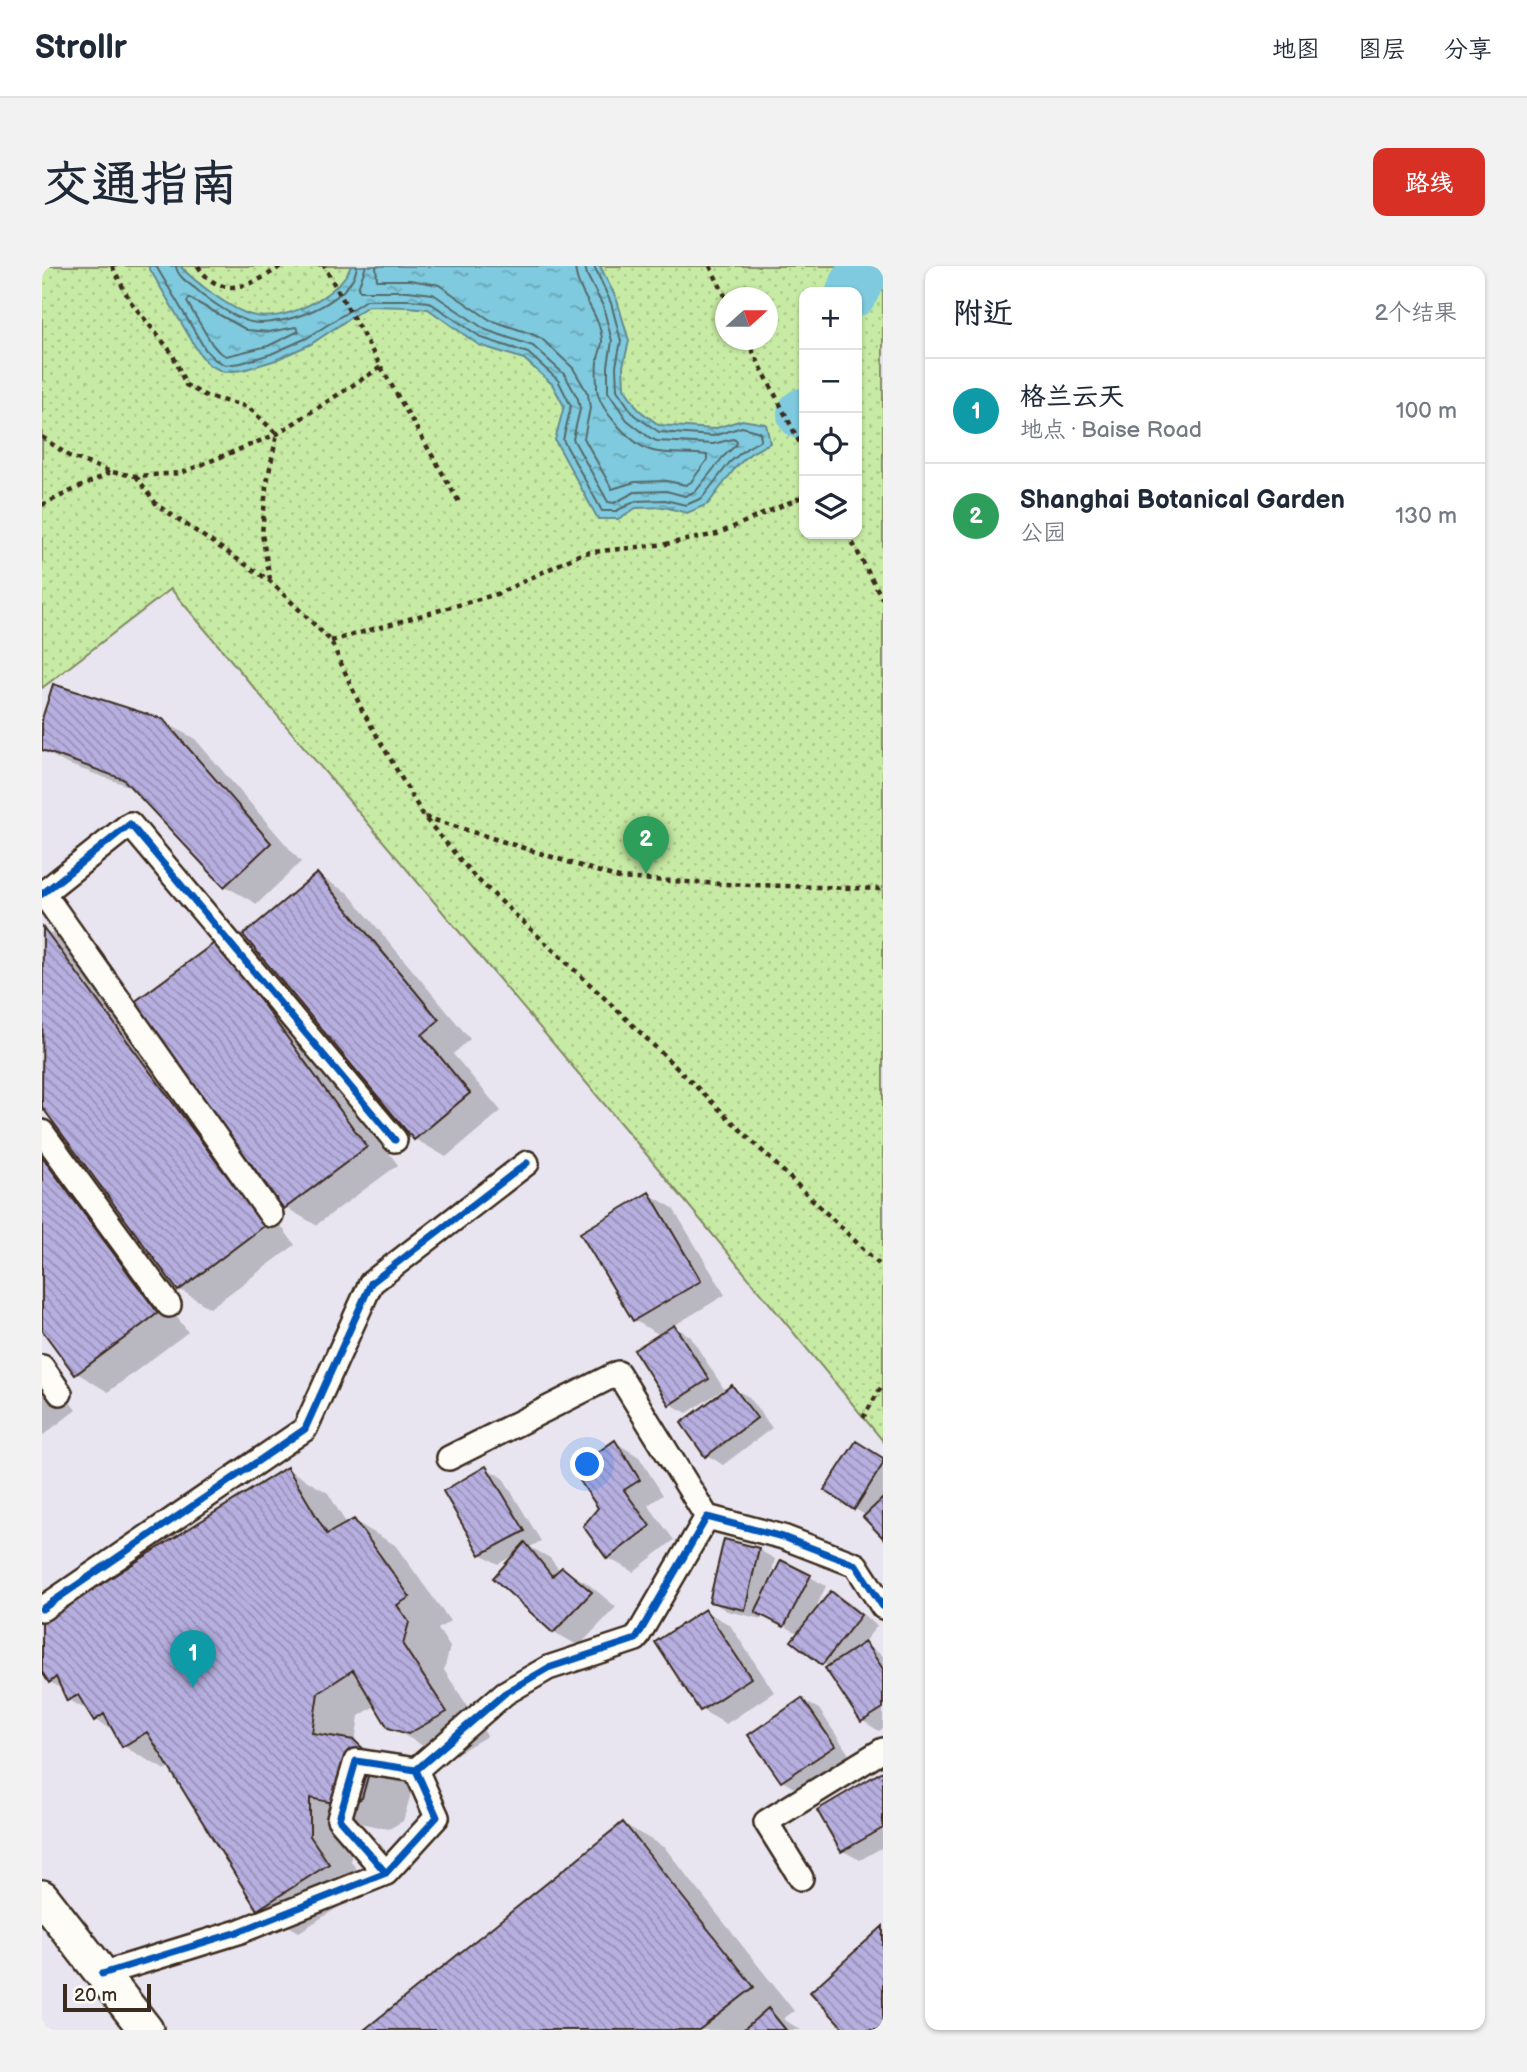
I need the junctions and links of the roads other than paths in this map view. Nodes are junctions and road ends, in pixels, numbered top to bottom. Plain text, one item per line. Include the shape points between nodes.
1 (43, 894) edge
2 (42, 1132) edge
3 (395, 1140) dead end
4 (527, 1163) dead end
5 (271, 1215) dead end
6 (169, 1305) dead end
7 (42, 1367) edge
8 (60, 1393) dead end
9 (449, 1458) dead end
10 (706, 1517) junction
11 (883, 1607) edge
12 (42, 1609) edge
13 (883, 1750) edge
14 (416, 1770) junction
15 (386, 1873) junction
16 (801, 1878) dead end
17 (42, 1896) edge
18 (102, 1974) junction
19 (146, 2030) edge

1 - 3 street via 130,824
1 - 5 street
2 - 6 street
4 - 12 street via 371,1283 305,1429
7 - 8 street
9 - 10 street via 618,1373
10 - 11 street via 783,1537 856,1565
10 - 14 street via 636,1639 548,1668 505,1693
13 - 16 street via 766,1822
14 - 15 street via 438,1817
14 - 15 street via 356,1761 339,1819
15 - 18 street via 238,1932
17 - 18 street
18 - 19 street

